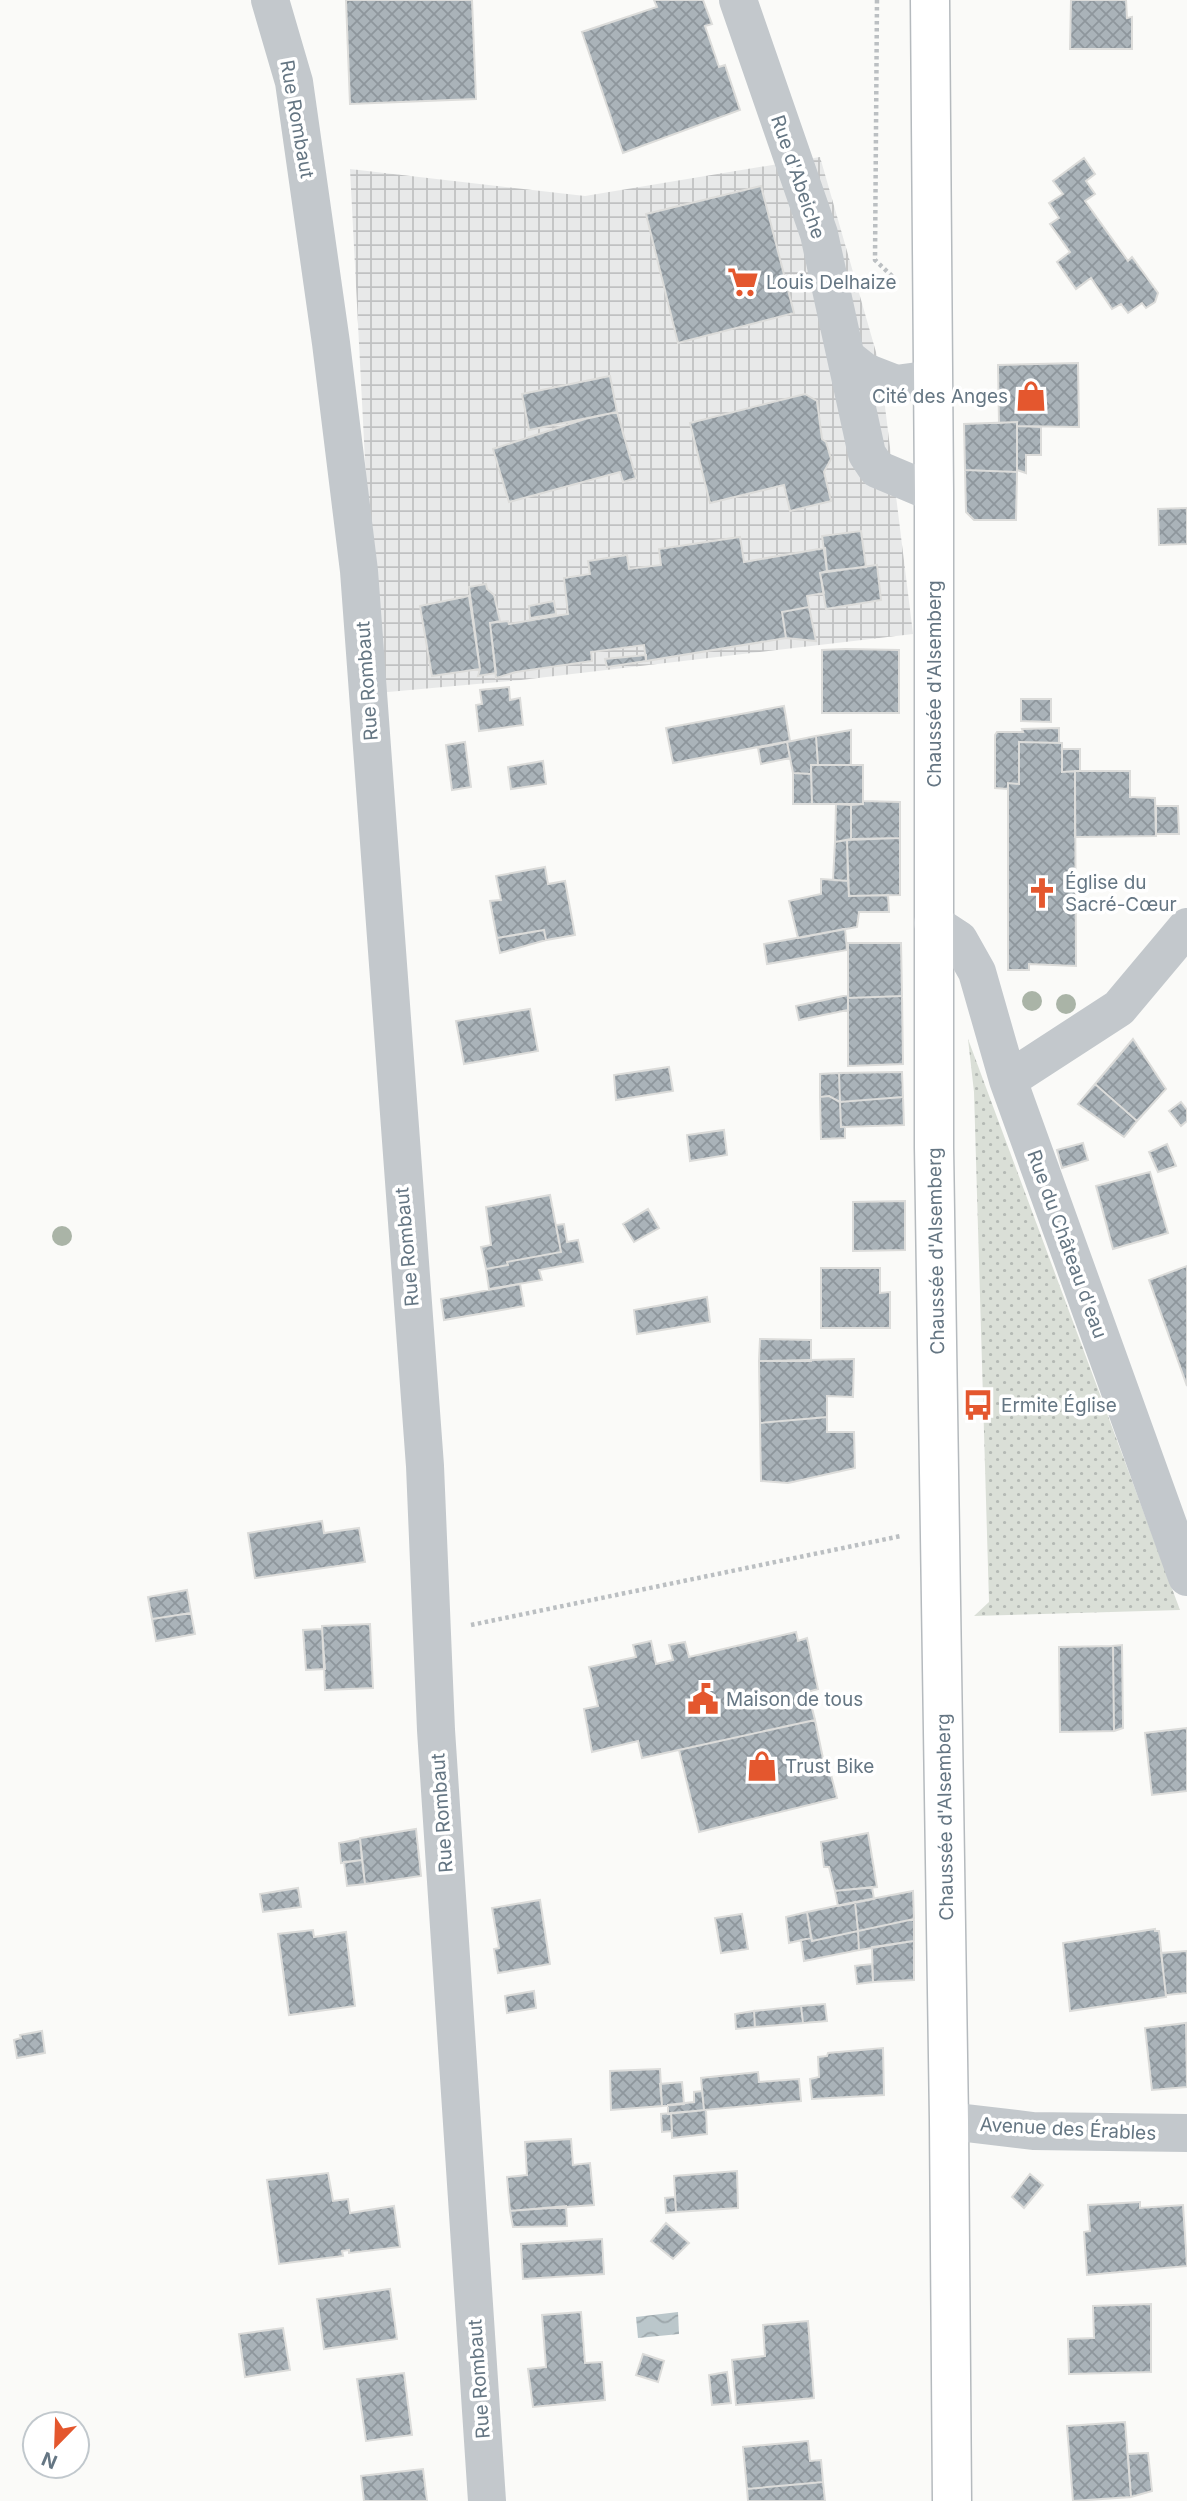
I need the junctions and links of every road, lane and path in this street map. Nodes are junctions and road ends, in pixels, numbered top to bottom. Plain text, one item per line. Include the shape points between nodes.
1 (270, 0) edge
2 (738, 0) edge
3 (877, 0) edge
4 (930, 0) edge
5 (894, 292) dead end
6 (846, 357) junction
7 (933, 379) junction
8 (934, 493) junction
9 (933, 923) junction
10 (1187, 927) edge
11 (1008, 1080) junction
12 (940, 1528) junction
13 (1187, 1577) edge
14 (432, 1633) junction
15 (950, 2121) junction
16 (1187, 2133) edge
17 (487, 2501) edge
18 (952, 2501) edge

1 - 14 street, Rue Rombaut via 294,82 359,571 425,1466
2 - 6 street, Rue d'Abeiche via 819,234
3 - 5 path via 875,260 894,278
4 - 7 main road, Chaussée d'Alsemberg
6 - 7 street via 865,372 896,384
6 - 8 street, Rue d'Abeiche via 867,454 877,469
7 - 8 main road, Chaussée d'Alsemberg
8 - 9 main road, Chaussée d'Alsemberg
9 - 11 street, Rue du Château d'eau via 959,940 977,972
9 - 12 main road, Chaussée d'Alsemberg
10 - 11 street via 1119,1009
11 - 13 street, Rue du Château d'eau via 1165,1475
12 - 14 path
12 - 15 main road, Chaussée d'Alsemberg
14 - 17 street, Rue Rombaut
15 - 16 street, Avenue des Érables via 1033,2131
15 - 18 main road, Chaussée d'Alsemberg

